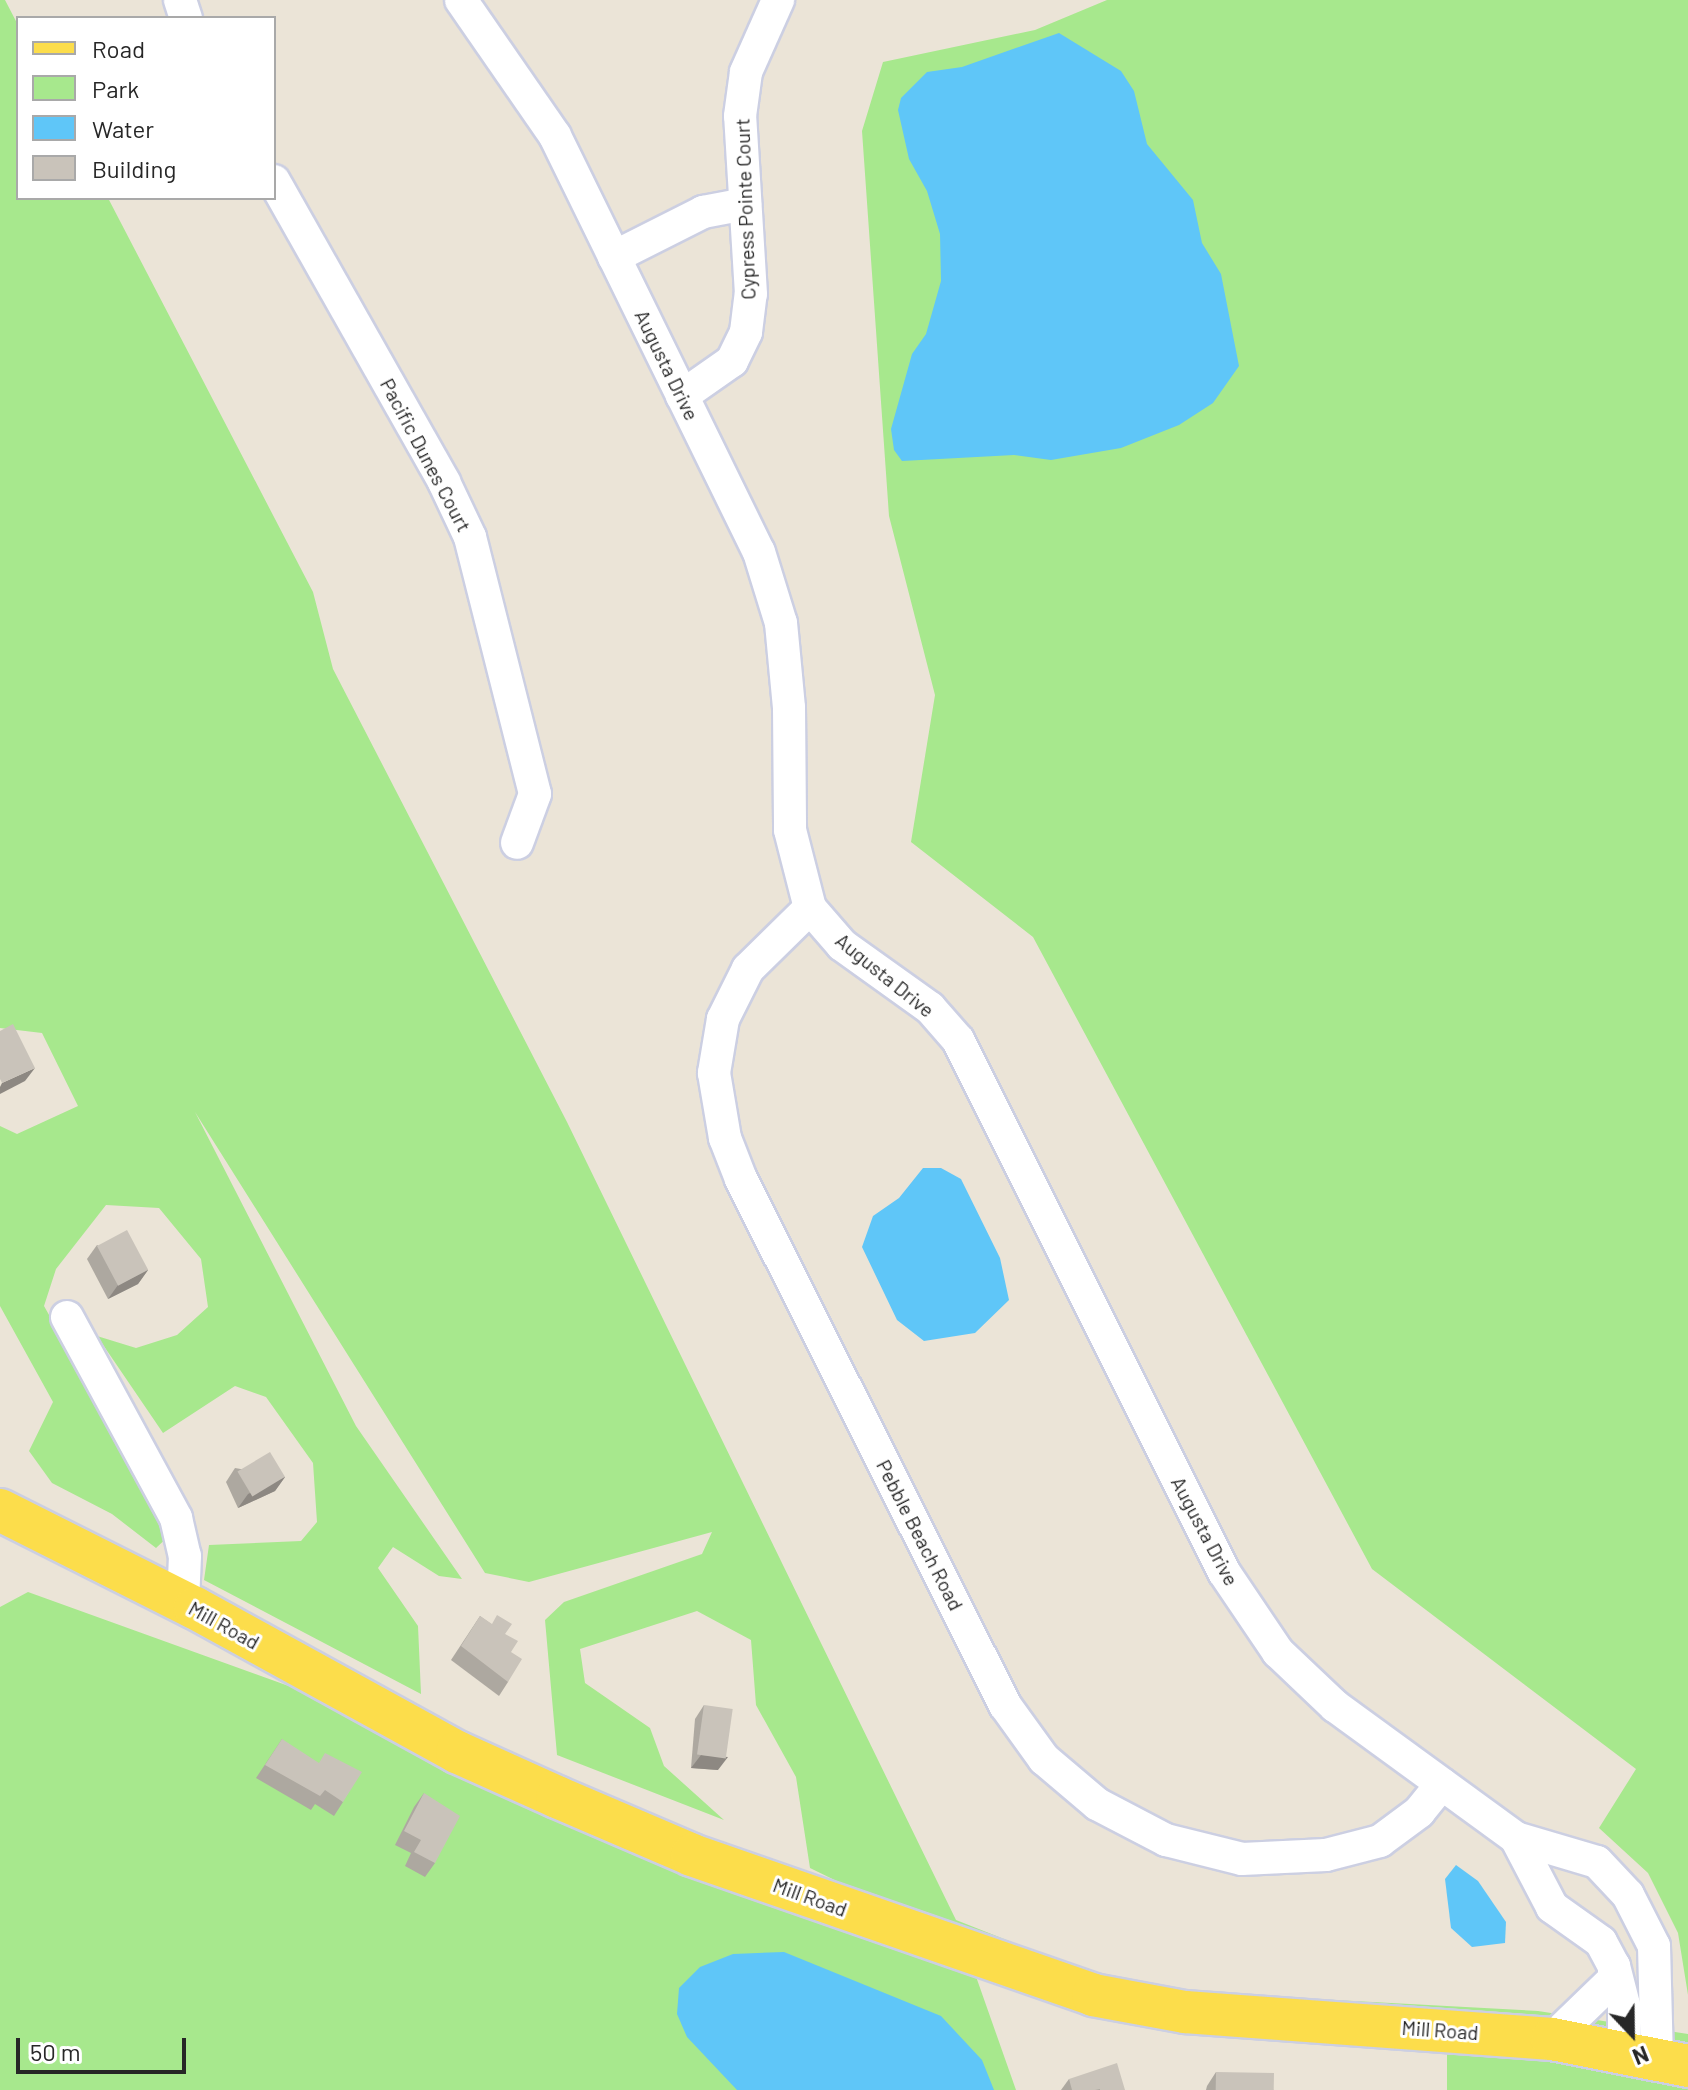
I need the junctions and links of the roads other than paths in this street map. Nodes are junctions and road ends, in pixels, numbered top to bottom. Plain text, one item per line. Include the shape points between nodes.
1 (461, 0) edge
2 (778, 0) edge
3 (276, 185) edge
4 (745, 204) junction
5 (614, 257) junction
6 (682, 396) junction
7 (517, 843) dead end
8 (810, 908) junction
9 (67, 1317) dead end
10 (0, 1510) edge
11 (183, 1601) junction
12 (1442, 1784) junction
13 (1516, 1838) junction
14 (1614, 1966) junction
15 (1552, 2039) junction
16 (1656, 2058) edge

1 - 5 street, Augusta Drive via 555,136
2 - 4 street, Cypress Pointe Court via 746,72 740,116
3 - 7 street, Pacific Dunes Court via 470,537 535,794
4 - 5 street via 703,212
4 - 6 street, Cypress Pointe Court via 751,294 746,332 732,361
5 - 6 street, Augusta Drive
6 - 8 street, Augusta Drive via 759,552 781,623 789,708 790,830
8 - 12 street, Augusta Drive via 842,945 930,1008 958,1040 1224,1572 1278,1652 1335,1706
8 - 12 street, Pebble Beach Road via 748,969 723,1019 714,1073 725,1138 1005,1705 1044,1759 1097,1804 1166,1840 1242,1859 1326,1855 1380,1841 1419,1812
9 - 11 street via 176,1518 185,1548
10 - 11 main road, Mill Road
11 - 15 main road, Mill Road via 457,1752 692,1855 907,1918 1093,1995 1185,2012
12 - 13 street, Augusta Drive
13 - 14 street, Augusta Drive via 1552,1907 1601,1942
13 - 16 street, Augusta Drive via 1597,1862 1628,1895 1654,1946
14 - 15 street via 1614,1979
14 - 16 street, Augusta Drive via 1624,2005
15 - 16 main road, Mill Road

